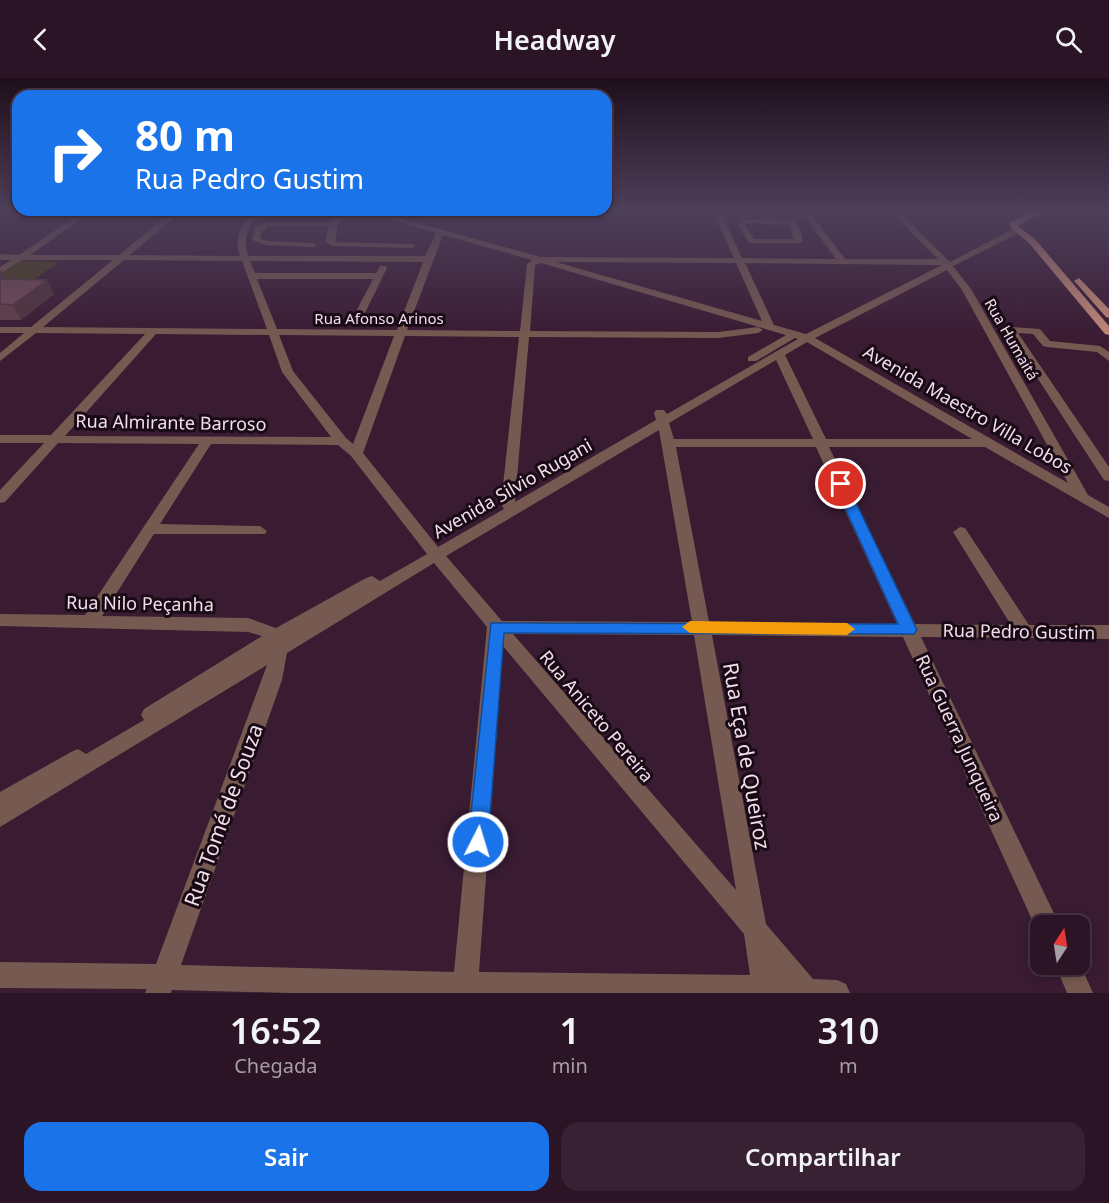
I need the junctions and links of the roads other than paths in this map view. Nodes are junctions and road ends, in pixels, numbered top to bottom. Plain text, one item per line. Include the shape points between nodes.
1 (26, 253) edge
2 (128, 253) edge
3 (244, 253) edge
4 (431, 253) edge
5 (502, 253) edge
6 (735, 253) edge
7 (785, 253) edge
8 (836, 253) edge
9 (933, 253) edge
10 (961, 253) edge
11 (1042, 253) edge
12 (1054, 253) edge
13 (0, 257) edge
14 (20, 257) junction
15 (122, 258) junction
16 (245, 259) junction
17 (428, 259) junction
18 (739, 261) junction
19 (790, 261) junction
20 (842, 261) junction
21 (536, 262) junction
22 (942, 262) junction
23 (384, 265) dead end
24 (0, 271) edge
25 (252, 276) junction
26 (379, 276) junction
27 (1109, 315) edge
28 (357, 319) dead end
29 (770, 327) junction
30 (0, 330) edge
31 (34, 330) junction
32 (758, 330) junction
33 (153, 331) junction
34 (1109, 332) edge
35 (273, 333) junction
36 (400, 333) junction
37 (524, 334) junction
38 (793, 341) junction
39 (0, 358) edge
40 (1109, 358) edge
41 (662, 417) junction
42 (57, 438) junction
43 (0, 439) edge
44 (207, 441) junction
45 (341, 441) junction
46 (669, 443) junction
47 (821, 443) junction
48 (990, 443) junction
49 (356, 453) junction
50 (1109, 477) edge
51 (1083, 498) junction
52 (0, 499) edge
53 (510, 507) junction
54 (1109, 513) edge
55 (150, 529) junction
56 (260, 531) dead end
57 (960, 532) dead end
58 (433, 551) junction
59 (0, 620) edge
60 (90, 621) junction
61 (496, 627) junction
62 (701, 627) junction
63 (909, 630) junction
64 (1024, 631) junction
65 (1109, 632) edge
66 (278, 643) junction
67 (0, 803) edge
68 (0, 817) edge
69 (1043, 915) edge
70 (758, 935) junction
71 (0, 975) edge
72 (1072, 975) edge
73 (161, 985) edge
74 (465, 989) edge
75 (765, 990) edge
76 (809, 993) edge
77 (837, 993) edge
78 (1080, 993) edge

1 - 14 street
2 - 15 street
3 - 16 street, Rua Aniceto Pereira
4 - 17 street
5 - 21 street, Avenida Maestro Villa Lobos
6 - 18 street
7 - 19 street
8 - 20 street
9 - 22 street, Rua Humaitá
10 - 22 street, Avenida Silvio Rugani
11 - 34 main road
12 - 27 main road
13 - 14 street
14 - 15 street
14 - 24 street
15 - 16 street
15 - 31 street
16 - 17 street
16 - 25 street, Rua Aniceto Pereira
17 - 36 street
18 - 19 street
18 - 21 street
18 - 29 street
19 - 20 street
20 - 22 street
21 - 29 street
21 - 32 street, Avenida Maestro Villa Lobos
21 - 37 street
22 - 38 street, Avenida Silvio Rugani
22 - 51 street, Rua Humaitá via 966,289
23 - 26 street
25 - 26 street
25 - 35 street, Rua Aniceto Pereira
26 - 28 street
29 - 38 street
30 - 31 street, Rua Afonso Arinos
31 - 33 street, Rua Afonso Arinos
31 - 39 street
32 - 37 street, Rua Afonso Arinos via 718,335
32 - 38 street, Avenida Maestro Villa Lobos
33 - 35 street, Rua Afonso Arinos
33 - 42 street
35 - 36 street, Rua Afonso Arinos
35 - 45 street, Rua Aniceto Pereira via 288,372
36 - 37 street, Rua Afonso Arinos
36 - 49 street
37 - 53 street
38 - 41 street, Avenida Silvio Rugani
38 - 47 street, Rua Guerra Junqueira
38 - 48 street, Avenida Maestro Villa Lobos
40 - 50 street via 1097,348 1047,344 1037,332 1012,329
41 - 46 street, Rua Eça de Queiroz
41 - 53 street, Avenida Silvio Rugani
42 - 43 street, Rua Almirante Barroso
42 - 44 street, Rua Almirante Barroso
42 - 52 street
44 - 45 street, Rua Almirante Barroso
44 - 55 street
45 - 49 street, Rua Aniceto Pereira
46 - 47 street
46 - 62 street, Rua Eça de Queiroz
47 - 48 street
47 - 63 street, Rua Guerra Junqueira
48 - 51 street, Avenida Maestro Villa Lobos
49 - 58 street, Rua Aniceto Pereira
51 - 54 street, Avenida Maestro Villa Lobos
53 - 58 street, Avenida Silvio Rugani
55 - 56 street
55 - 60 street
57 - 64 street
58 - 61 street, Rua Aniceto Pereira
58 - 66 street, Avenida Silvio Rugani
59 - 60 street, Rua Nilo Peçanha
60 - 66 street, Rua Nilo Peçanha via 248,625 261,627
61 - 62 street, Rua Pedro Gustim
61 - 70 street, Rua Aniceto Pereira
61 - 74 street
62 - 63 street, Rua Pedro Gustim
62 - 70 street, Rua Eça de Queiroz
63 - 64 street, Rua Pedro Gustim
63 - 69 street, Rua Guerra Junqueira
64 - 65 street, Rua Pedro Gustim
66 - 67 street, Avenida Silvio Rugani
66 - 68 street, Avenida Silvio Rugani
66 - 73 street, Rua Tomé de Souza via 273,680
70 - 75 street, Rua Eça de Queiroz
70 - 76 street, Rua Aniceto Pereira
71 - 73 street
72 - 78 street
73 - 74 street
74 - 75 street
75 - 76 street
76 - 77 street

